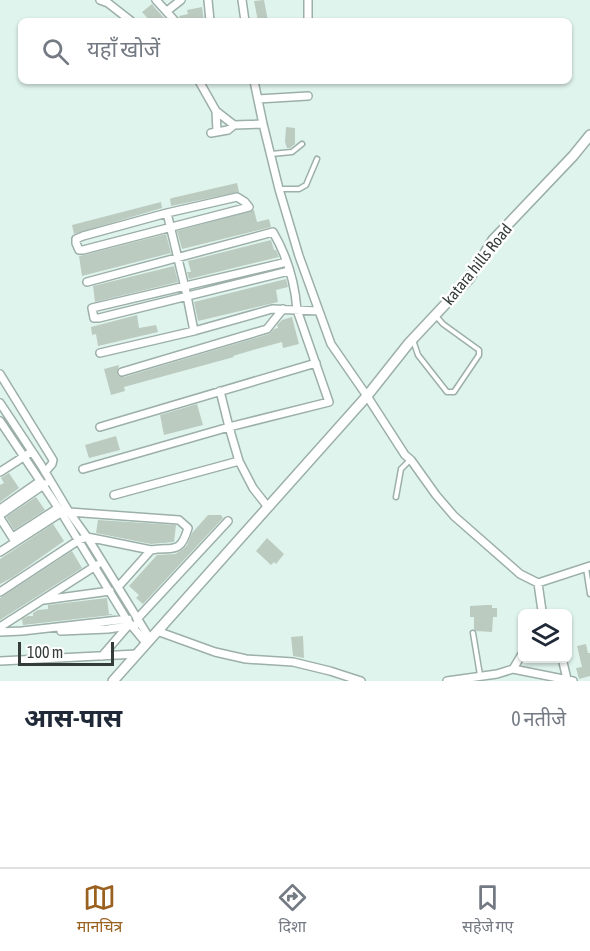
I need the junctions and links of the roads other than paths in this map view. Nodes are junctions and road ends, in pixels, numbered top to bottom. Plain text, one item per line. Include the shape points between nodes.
1 (100, 0) edge
2 (158, 0) edge
3 (182, 0) edge
4 (208, 0) edge
5 (242, 0) edge
6 (308, 0) edge
7 (167, 11) junction
8 (127, 18) edge
9 (173, 18) edge
10 (210, 18) edge
11 (245, 18) edge
12 (308, 18) edge
13 (202, 84) edge
14 (255, 84) edge
15 (308, 96) dead end
16 (258, 99) junction
17 (216, 111) junction
18 (262, 124) junction
19 (234, 125) junction
20 (590, 135) edge
21 (302, 144) dead end
22 (270, 154) junction
23 (317, 159) dead end
24 (279, 189) junction
25 (167, 213) junction
26 (170, 227) junction
27 (178, 257) junction
28 (287, 262) junction
29 (289, 271) junction
30 (87, 282) dead end
31 (185, 287) junction
32 (188, 296) junction
33 (283, 309) junction
34 (297, 310) junction
35 (319, 311) junction
36 (435, 315) junction
37 (194, 331) junction
38 (413, 339) junction
39 (100, 353) dead end
40 (316, 363) junction
41 (122, 372) dead end
42 (0, 374) edge
43 (220, 391) junction
44 (368, 396) junction
45 (0, 403) edge
46 (23, 411) junction
47 (11, 419) junction
48 (0, 421) edge
49 (100, 427) dead end
50 (229, 427) junction
51 (17, 429) junction
52 (8, 434) junction
53 (0, 440) edge
54 (32, 451) junction
55 (24, 457) junction
56 (411, 460) junction
57 (239, 461) junction
58 (83, 469) dead end
59 (0, 472) edge
60 (45, 472) junction
61 (50, 480) junction
62 (42, 483) junction
63 (114, 495) dead end
64 (396, 497) dead end
65 (268, 507) junction
66 (0, 509) edge
67 (64, 510) junction
68 (0, 517) edge
69 (228, 521) dead end
70 (87, 537) junction
71 (14, 539) junction
72 (78, 540) junction
73 (151, 550) junction
74 (0, 552) edge
75 (102, 562) junction
76 (94, 567) junction
77 (588, 567) edge
78 (538, 583) junction
79 (118, 587) junction
80 (110, 591) junction
81 (0, 592) edge
82 (590, 594) edge
83 (41, 601) junction
84 (541, 609) edge
85 (137, 619) junction
86 (129, 624) junction
87 (0, 627) edge
88 (61, 631) dead end
89 (0, 632) edge
90 (473, 633) dead end
91 (151, 638) junction
92 (137, 654) junction
93 (102, 656) junction
94 (0, 661) edge
95 (518, 661) edge
96 (563, 663) edge
97 (513, 669) junction
98 (480, 676) junction
99 (465, 680) edge
100 (566, 680) edge
101 (113, 681) edge
102 (361, 681) edge
103 (447, 681) edge

1 - 8 street
2 - 7 street
3 - 7 street
4 - 10 street
5 - 11 street
6 - 12 street
7 - 9 street
13 - 17 street
14 - 16 street
15 - 16 street
16 - 18 street
17 - 19 street
17 - 19 street via 214,133
18 - 19 street
18 - 22 street
20 - 36 main road, katara hills Road via 494,240 469,279
21 - 22 lane via 292,152
22 - 24 street
23 - 24 lane via 306,185
24 - 35 street
25 - 26 street
25 - 26 street via 237,198 249,205
25 - 26 street via 83,236 76,243 83,250
26 - 27 street
27 - 28 street via 273,232
27 - 30 street
27 - 31 street
28 - 29 street
28 - 31 street
29 - 32 street
29 - 34 street
31 - 32 street
31 - 32 street via 92,308 94,318
32 - 37 street
33 - 34 street
33 - 37 street
33 - 41 street via 267,329
34 - 35 street
34 - 40 street
35 - 44 street via 331,344
36 - 38 main road, katara hills Road
36 - 38 lane via 479,350 454,392 447,392 418,355
37 - 39 street
38 - 44 main road, katara hills Road
40 - 43 street
40 - 50 street via 329,402
42 - 46 street
43 - 49 street
43 - 50 street
44 - 56 street
44 - 65 main road, katara hills Road
45 - 47 street
46 - 47 street
46 - 60 street via 53,460
47 - 51 street
48 - 52 street
50 - 57 street
50 - 58 street
51 - 52 street
51 - 54 street
52 - 53 street
52 - 55 street
54 - 55 street
54 - 60 street
55 - 59 street
55 - 62 street
56 - 64 lane via 400,471
56 - 78 street via 454,516 520,574
57 - 63 street
57 - 65 street via 252,488
60 - 61 street
61 - 62 street
61 - 67 street
62 - 66 street
62 - 67 street
62 - 68 street
65 - 91 main road, katara hills Road
67 - 70 street
67 - 71 street
67 - 72 street
67 - 73 street via 178,520 188,528 177,548
68 - 71 street
69 - 85 street
70 - 72 street
70 - 73 street
70 - 75 street
71 - 74 street
72 - 76 street
72 - 81 street
73 - 79 street
75 - 76 street
75 - 79 street
76 - 80 street
76 - 83 street
77 - 78 street
77 - 82 lane
78 - 84 street
79 - 85 street
80 - 83 street
80 - 86 street
83 - 87 street
85 - 86 street
85 - 86 street
85 - 91 street
86 - 88 street
86 - 89 street
86 - 91 street
86 - 93 street
90 - 98 lane
91 - 92 main road, katara hills Road
91 - 102 street via 246,659 293,662
92 - 93 street
92 - 101 main road, katara hills Road
93 - 94 street
95 - 97 street
96 - 100 street
97 - 98 street
97 - 100 street
98 - 99 street
99 - 103 street

